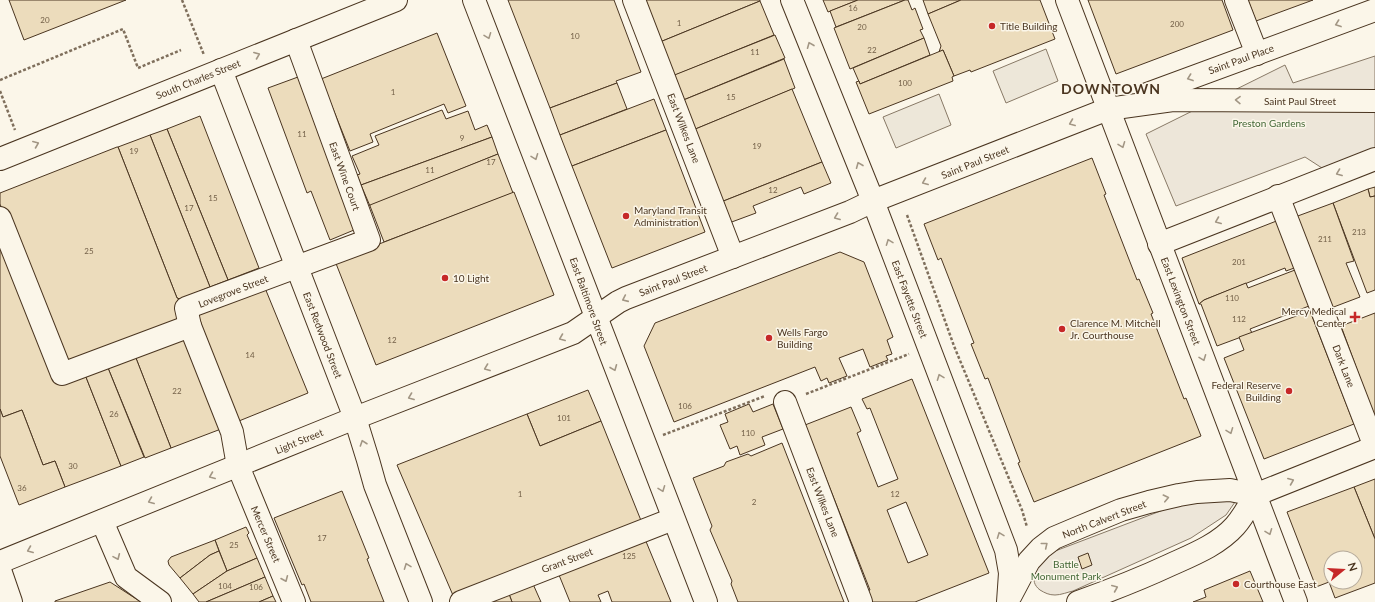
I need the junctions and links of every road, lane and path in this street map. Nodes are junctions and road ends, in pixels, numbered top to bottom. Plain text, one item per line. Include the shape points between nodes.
1 (182, 0) edge
2 (396, 0) edge
3 (474, 0) edge
4 (634, 0) edge
5 (792, 0) edge
6 (1067, 0) edge
7 (1236, 0) edge
8 (1375, 10) edge
9 (296, 40) junction
10 (181, 50) dead end
11 (1257, 54) junction
12 (216, 72) junction
13 (0, 80) edge
14 (0, 91) edge
15 (1375, 101) edge
16 (1108, 109) junction
17 (22, 150) junction
18 (0, 159) edge
19 (1375, 159) edge
20 (1278, 196) junction
21 (873, 201) junction
22 (907, 215) dead end
23 (0, 218) edge
24 (1159, 244) junction
25 (733, 257) junction
26 (296, 267) junction
27 (596, 318) junction
28 (190, 326) junction
29 (785, 402) dead end
30 (355, 418) junction
31 (1375, 447) edge
32 (238, 466) junction
33 (1255, 495) junction
34 (674, 519) junction
35 (102, 521) junction
36 (1027, 527) dead end
37 (0, 562) edge
38 (0, 570) edge
39 (11, 602) edge
40 (160, 602) edge
41 (294, 602) edge
42 (421, 602) edge
43 (461, 602) edge
44 (706, 602) edge
45 (861, 602) edge
46 (1010, 602) edge
47 (1078, 602) edge
48 (1296, 602) edge

1 - 12 path
2 - 9 main road, South Charles Street
3 -> 27 main road, East Baltimore Street
4 - 25 main road, East Wilkes Lane
21 -> 5 main road, East Fayette Street
6 - 16 main road, East Lexington Street
7 - 11 main road
8 -> 11 main road, Saint Paul Place
12 -> 9 main road, South Charles Street
9 - 26 main road, East Wine Court via 369,240
10 - 13 path via 138,68 123,29
11 -> 16 main road, Saint Paul Place
17 -> 12 main road, South Charles Street
12 - 26 main road, East Redwood Street
14 - 17 path
15 -> 16 main road, Saint Paul Street via 1173,100
16 -> 21 main road, Saint Paul Street
16 -> 24 main road, East Lexington Street
17 - 18 main road, South Charles Street
19 -> 20 main road
20 -> 24 main road
20 - 31 main road, Dark Lane
21 -> 25 main road, Saint Paul Street
46 -> 21 main road, East Fayette Street via 1010,572 1006,550
22 - 36 path via 954,346
23 - 28 main road via 62,374
24 -> 33 main road, East Lexington Street
25 -> 27 main road, Saint Paul Street via 626,298
26 - 28 main road, Lovegrove Street via 186,308
26 - 30 main road, East Redwood Street
27 -> 30 main road, Light Street via 573,333
27 -> 34 main road, East Baltimore Street
28 - 32 main road, Mercer Street via 232,432
29 - 45 main road, East Wilkes Lane
30 - 32 main road, Light Street
42 -> 30 main road, East Redwood Street via 375,485
33 -> 31 main road
32 -> 35 main road, Light Street
32 -> 41 main road, Mercer Street
46 -> 33 main road, North Calvert Street via 1029,561 1054,538 1128,508 1185,494 1230,490
47 -> 33 main road via 1198,553 1234,528
33 -> 48 main road, East Lexington Street
34 - 43 main road, Grant Street
34 - 44 main road, East Baltimore Street
35 -> 37 main road, Light Street
35 -> 40 main road via 126,576
38 - 39 main road

